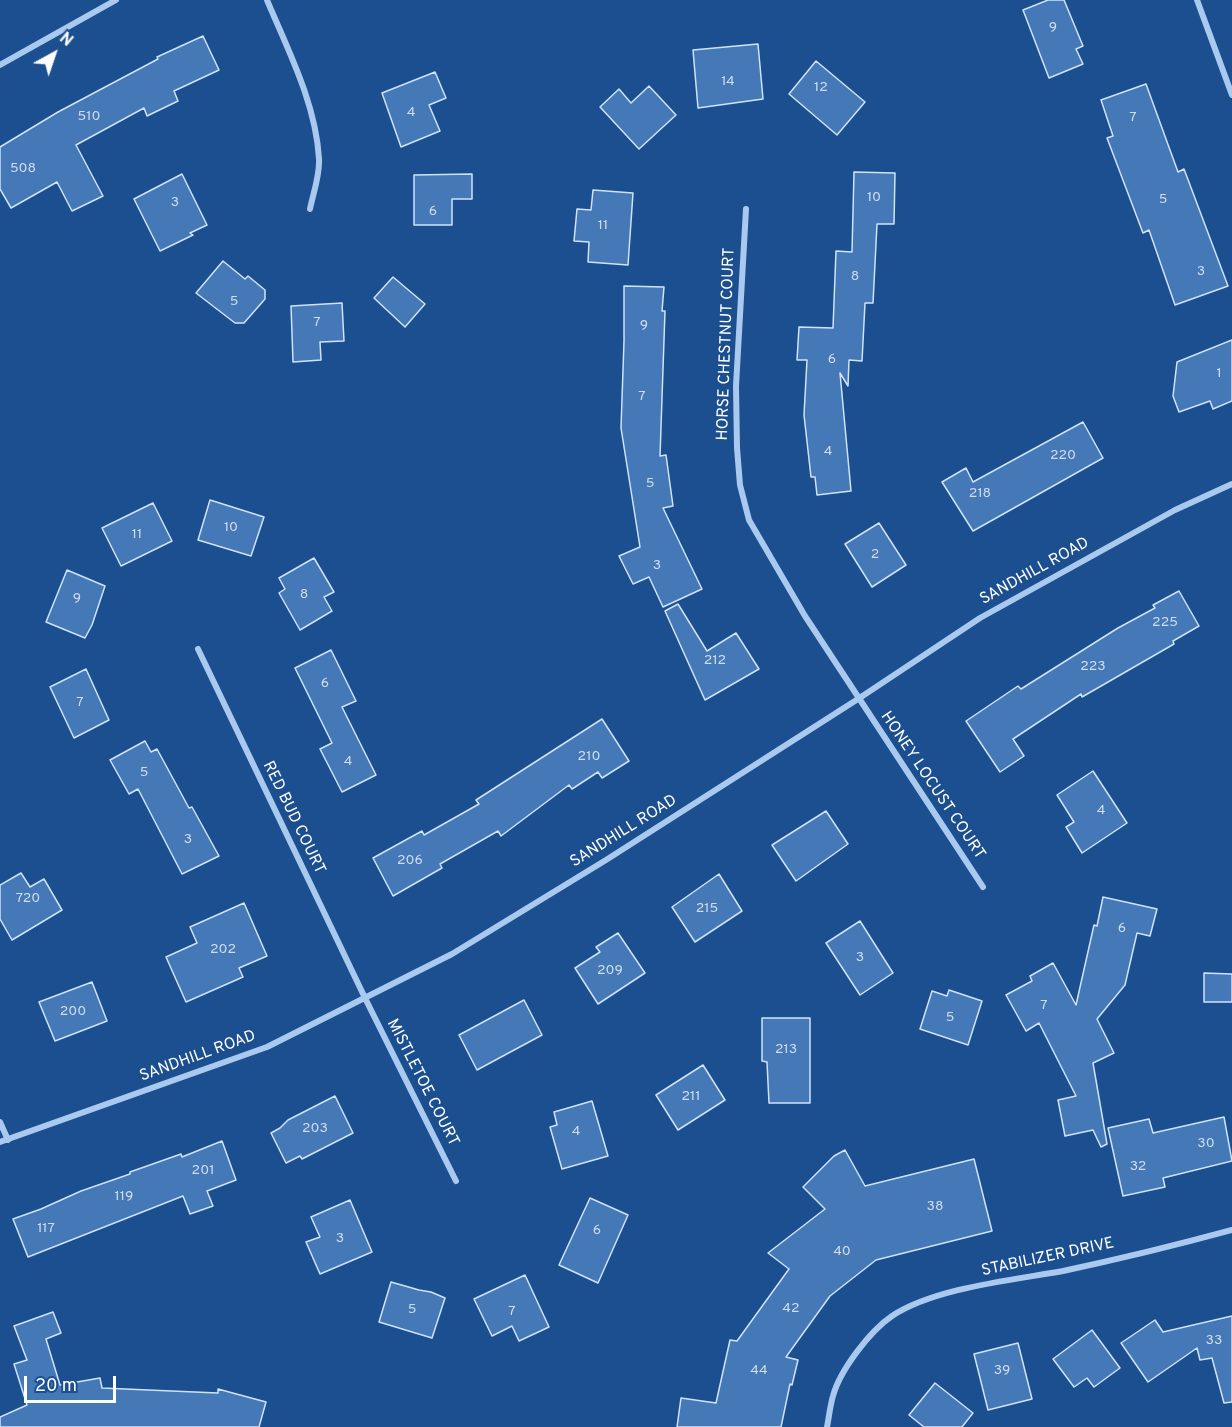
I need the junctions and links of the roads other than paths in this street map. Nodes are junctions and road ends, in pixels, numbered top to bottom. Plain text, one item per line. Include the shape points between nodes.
1 (116, 0) edge
2 (267, 0) edge
3 (1197, 0) edge
4 (0, 65) edge
5 (1232, 95) edge
6 (310, 209) dead end
7 (746, 209) dead end
8 (1232, 484) edge
9 (198, 649) dead end
10 (858, 699) junction
11 (983, 887) dead end
12 (365, 998) junction
13 (0, 1122) edge
14 (8, 1140) junction
15 (0, 1142) edge
16 (456, 1181) dead end
17 (1232, 1230) edge
18 (827, 1427) edge

1 - 4 street
2 - 6 street via 314,123 320,161
3 - 5 street
7 - 10 street, HORSE CHESTNUT COURT via 736,386 740,485 749,520 773,565
8 - 10 street, SANDHILL ROAD via 1175,510 980,618
9 - 12 street, RED BUD COURT
10 - 11 street, HONEY LOCUST COURT
10 - 12 street, SANDHILL ROAD via 452,954
12 - 14 street, SANDHILL ROAD via 267,1047
12 - 16 street, MISTLETOE COURT
13 - 14 street
14 - 15 street, SANDHILL ROAD
17 - 18 street, STABILIZER DRIVE via 1072,1269 956,1291 912,1305 877,1329 845,1369 833,1395

